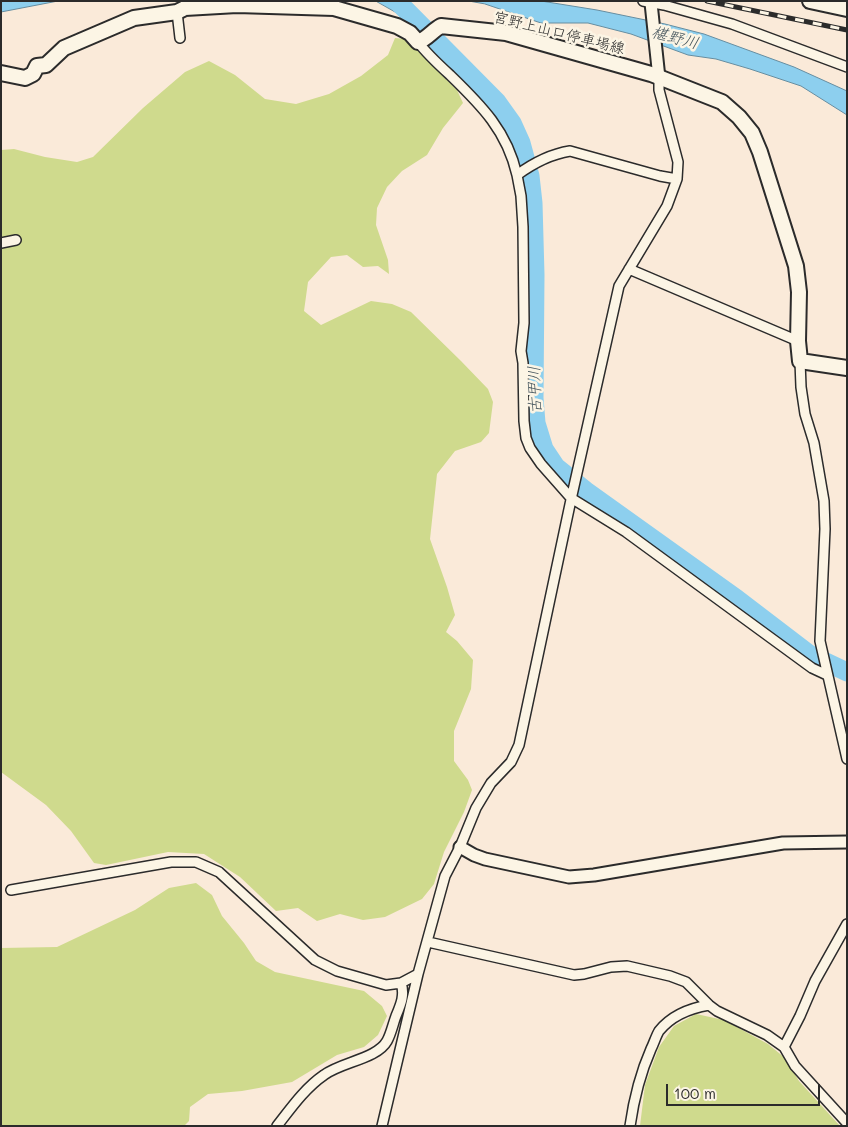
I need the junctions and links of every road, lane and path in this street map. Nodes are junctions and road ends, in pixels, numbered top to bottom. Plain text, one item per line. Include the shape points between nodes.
1 (810, 1) edge
2 (648, 5) edge
3 (847, 9) edge
4 (177, 12) junction
5 (180, 38) dead end
6 (421, 41) junction
7 (847, 67) edge
8 (1, 73) edge
9 (658, 75) junction
10 (519, 174) junction
11 (677, 179) junction
12 (16, 240) dead end
13 (1, 243) edge
14 (629, 269) junction
15 (798, 341) junction
16 (800, 360) junction
17 (847, 368) edge
18 (572, 497) junction
19 (826, 673) junction
20 (847, 759) edge
21 (847, 842) edge
22 (460, 847) junction
23 (11, 890) dead end
24 (847, 924) edge
25 (428, 942) junction
26 (418, 974) junction
27 (401, 983) junction
28 (709, 1005) junction
29 (784, 1047) junction
30 (847, 1123) edge
31 (278, 1126) edge
32 (382, 1126) edge
33 (630, 1126) edge

1 - 3 main road
2 - 7 street via 664,5 732,24
2 - 9 street
4 - 5 street
4 - 6 main road via 185,8 237,5 334,8 397,26
4 - 8 main road via 134,18 64,48 25,78
6 - 9 main road, 宮野上山口停車場線 via 441,26 506,34
6 - 10 street via 495,124
9 - 11 street via 678,162
9 - 15 main road, 宮野上山口停車場線 via 722,102 752,133 796,266
10 - 11 street via 557,154 570,152
10 - 18 street via 524,227 521,351 526,438 541,464
11 - 14 street via 667,206
12 - 13 street
14 - 15 street
14 - 18 street via 615,301
15 - 16 main road, 宮野上山口停車場線
16 - 17 main road
16 - 19 street via 805,414 814,443 824,502 826,529 820,641
18 - 19 street via 626,532 812,668
18 - 22 street via 519,745 511,762 491,783 476,808
19 - 20 street
21 - 22 street via 783,844 569,877 485,859
22 - 25 street via 445,876
23 - 27 street via 171,862 196,862 219,872 315,960 337,971 386,985
24 - 29 street
25 - 26 street
25 - 28 street via 574,975 627,966 686,982
26 - 27 street
26 - 32 street
27 - 31 street via 404,991 402,1001 387,1041 381,1048 321,1076
28 - 29 street via 768,1035
28 - 33 street via 682,1013 659,1031 640,1073
29 - 30 street via 796,1066

